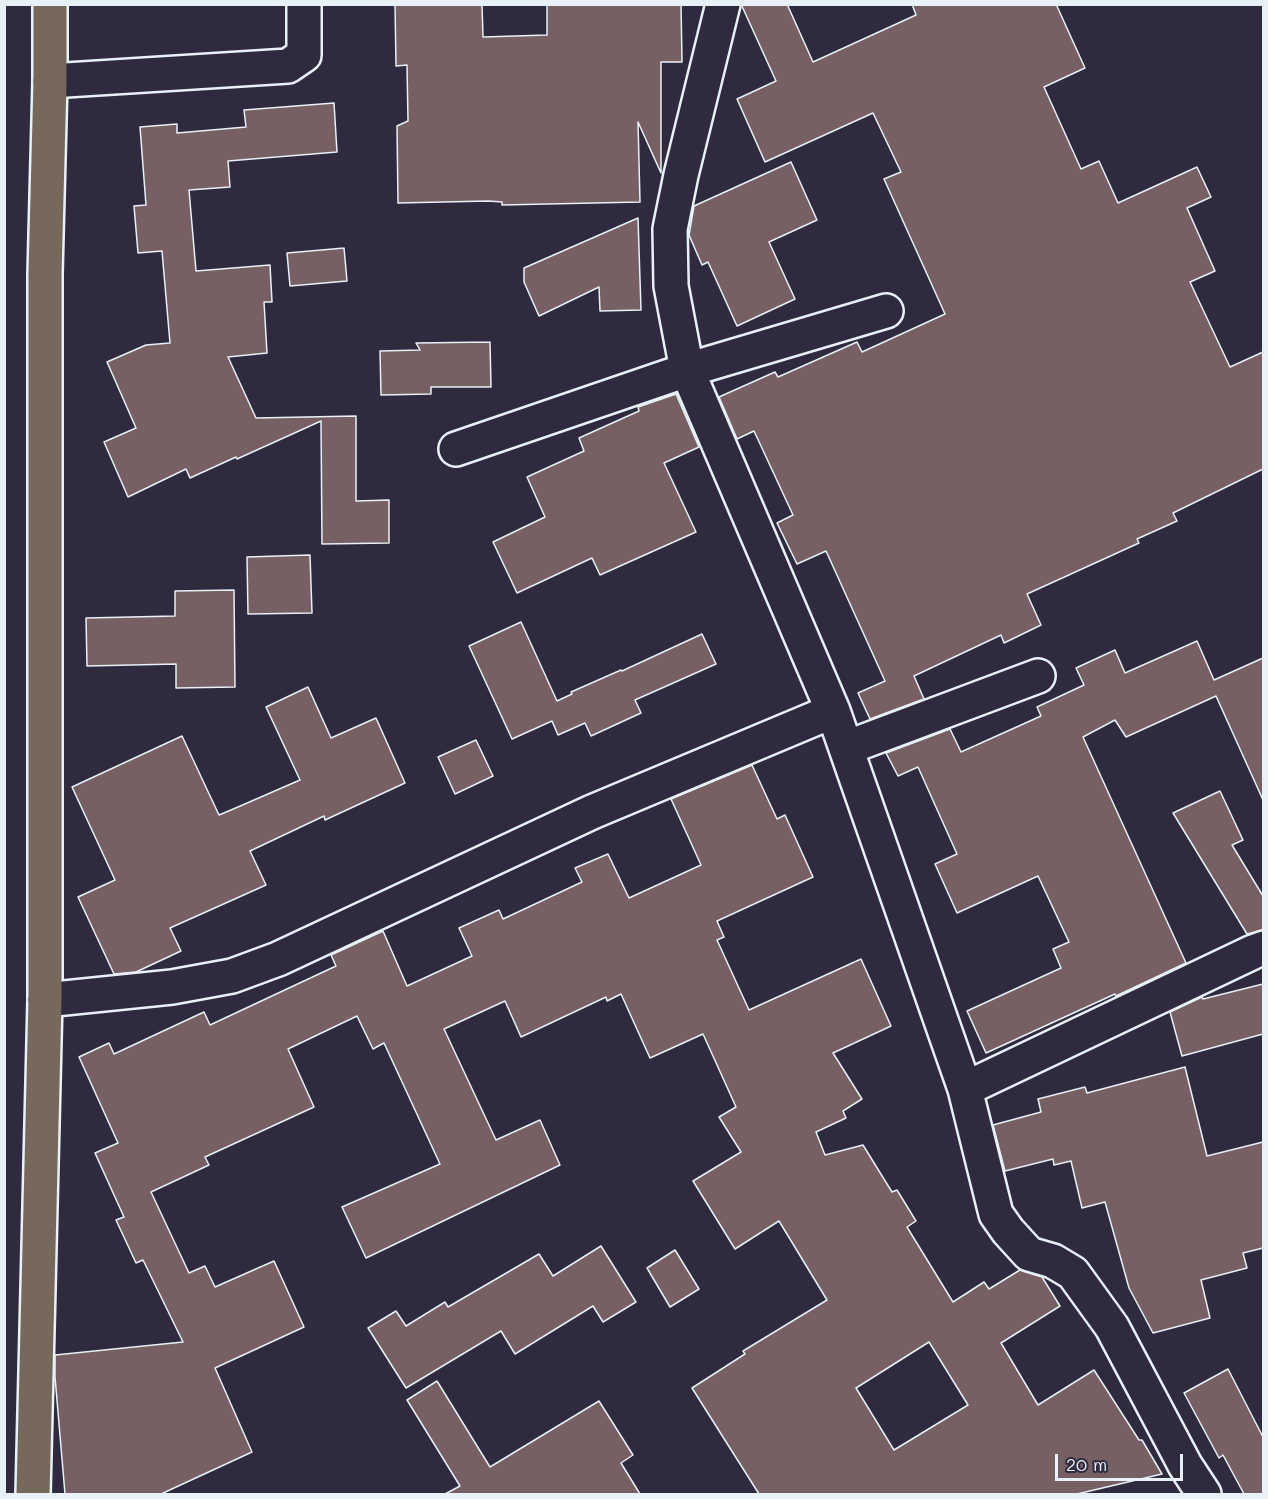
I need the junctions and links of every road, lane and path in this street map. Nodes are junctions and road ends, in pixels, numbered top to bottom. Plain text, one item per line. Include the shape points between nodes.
1 (50, 4) edge
2 (304, 4) edge
3 (723, 4) edge
4 (50, 81) junction
5 (886, 311) dead end
6 (687, 370) junction
7 (456, 449) dead end
8 (1038, 676) dead end
9 (833, 711) junction
10 (846, 748) junction
11 (1263, 948) edge
12 (45, 1000) junction
13 (965, 1089) junction
14 (33, 1494) edge
15 (1204, 1494) edge

1 - 4 main road
2 - 4 street via 304,55 288,66
3 - 6 street via 670,229 671,286
4 - 12 main road via 45,274
5 - 6 street
6 - 7 street
6 - 9 street
8 - 10 street
9 - 10 street
9 - 12 street via 592,812 278,959 232,976 172,987
10 - 13 street
11 - 13 street
12 - 14 main road
13 - 15 street via 996,1214 1029,1254 1053,1261 1073,1273 1112,1327

